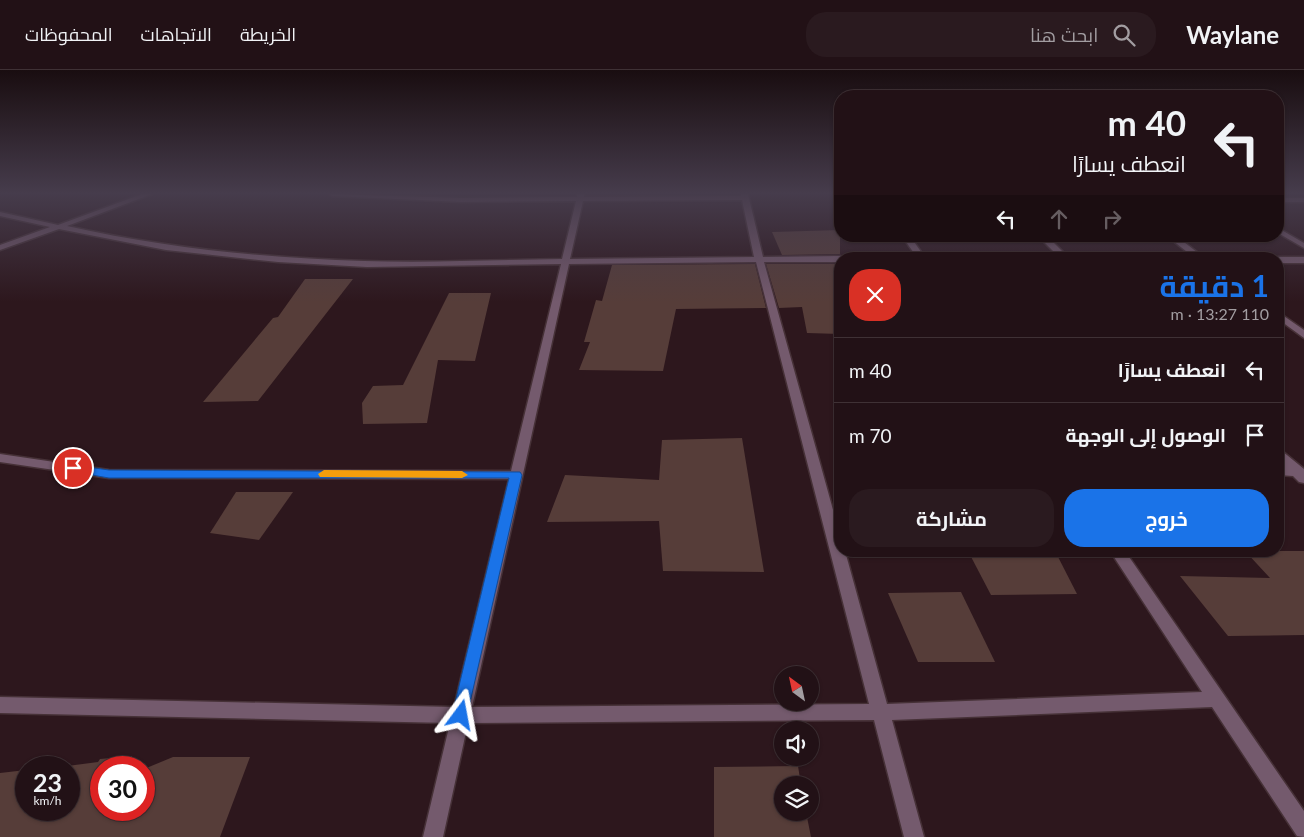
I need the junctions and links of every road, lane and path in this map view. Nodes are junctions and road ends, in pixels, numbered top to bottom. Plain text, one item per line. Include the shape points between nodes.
1 (51, 230) edge
2 (74, 230) edge
3 (573, 230) edge
4 (752, 230) edge
5 (1284, 234) edge
6 (1048, 242) edge
7 (1179, 242) edge
8 (1304, 246) edge
9 (0, 248) edge
10 (1059, 252) edge
11 (1193, 252) edge
12 (759, 259) junction
13 (834, 259) edge
14 (1284, 260) edge
15 (1304, 260) edge
16 (565, 263) junction
17 (1284, 320) edge
18 (1304, 335) edge
19 (0, 458) edge
20 (1284, 459) edge
21 (1284, 472) edge
22 (1301, 474) edge
23 (516, 475) junction
24 (834, 540) edge
25 (839, 557) edge
26 (1121, 557) edge
27 (1214, 699) junction
28 (0, 705) edge
29 (880, 712) junction
30 (461, 715) junction
31 (1304, 830) edge
32 (433, 837) edge
33 (914, 837) edge

1 - 9 street
2 - 16 street via 189,251 300,261
3 - 16 street
4 - 12 street
5 - 8 street
6 - 10 street
7 - 11 street
12 - 13 street
12 - 16 street
12 - 24 street
14 - 15 street
16 - 23 street
17 - 18 street
19 - 23 street via 109,474
20 - 22 street
21 - 22 street
23 - 30 street
25 - 29 street
26 - 27 street
27 - 29 street
27 - 31 street
28 - 30 street
29 - 30 street
29 - 33 street
30 - 32 street

